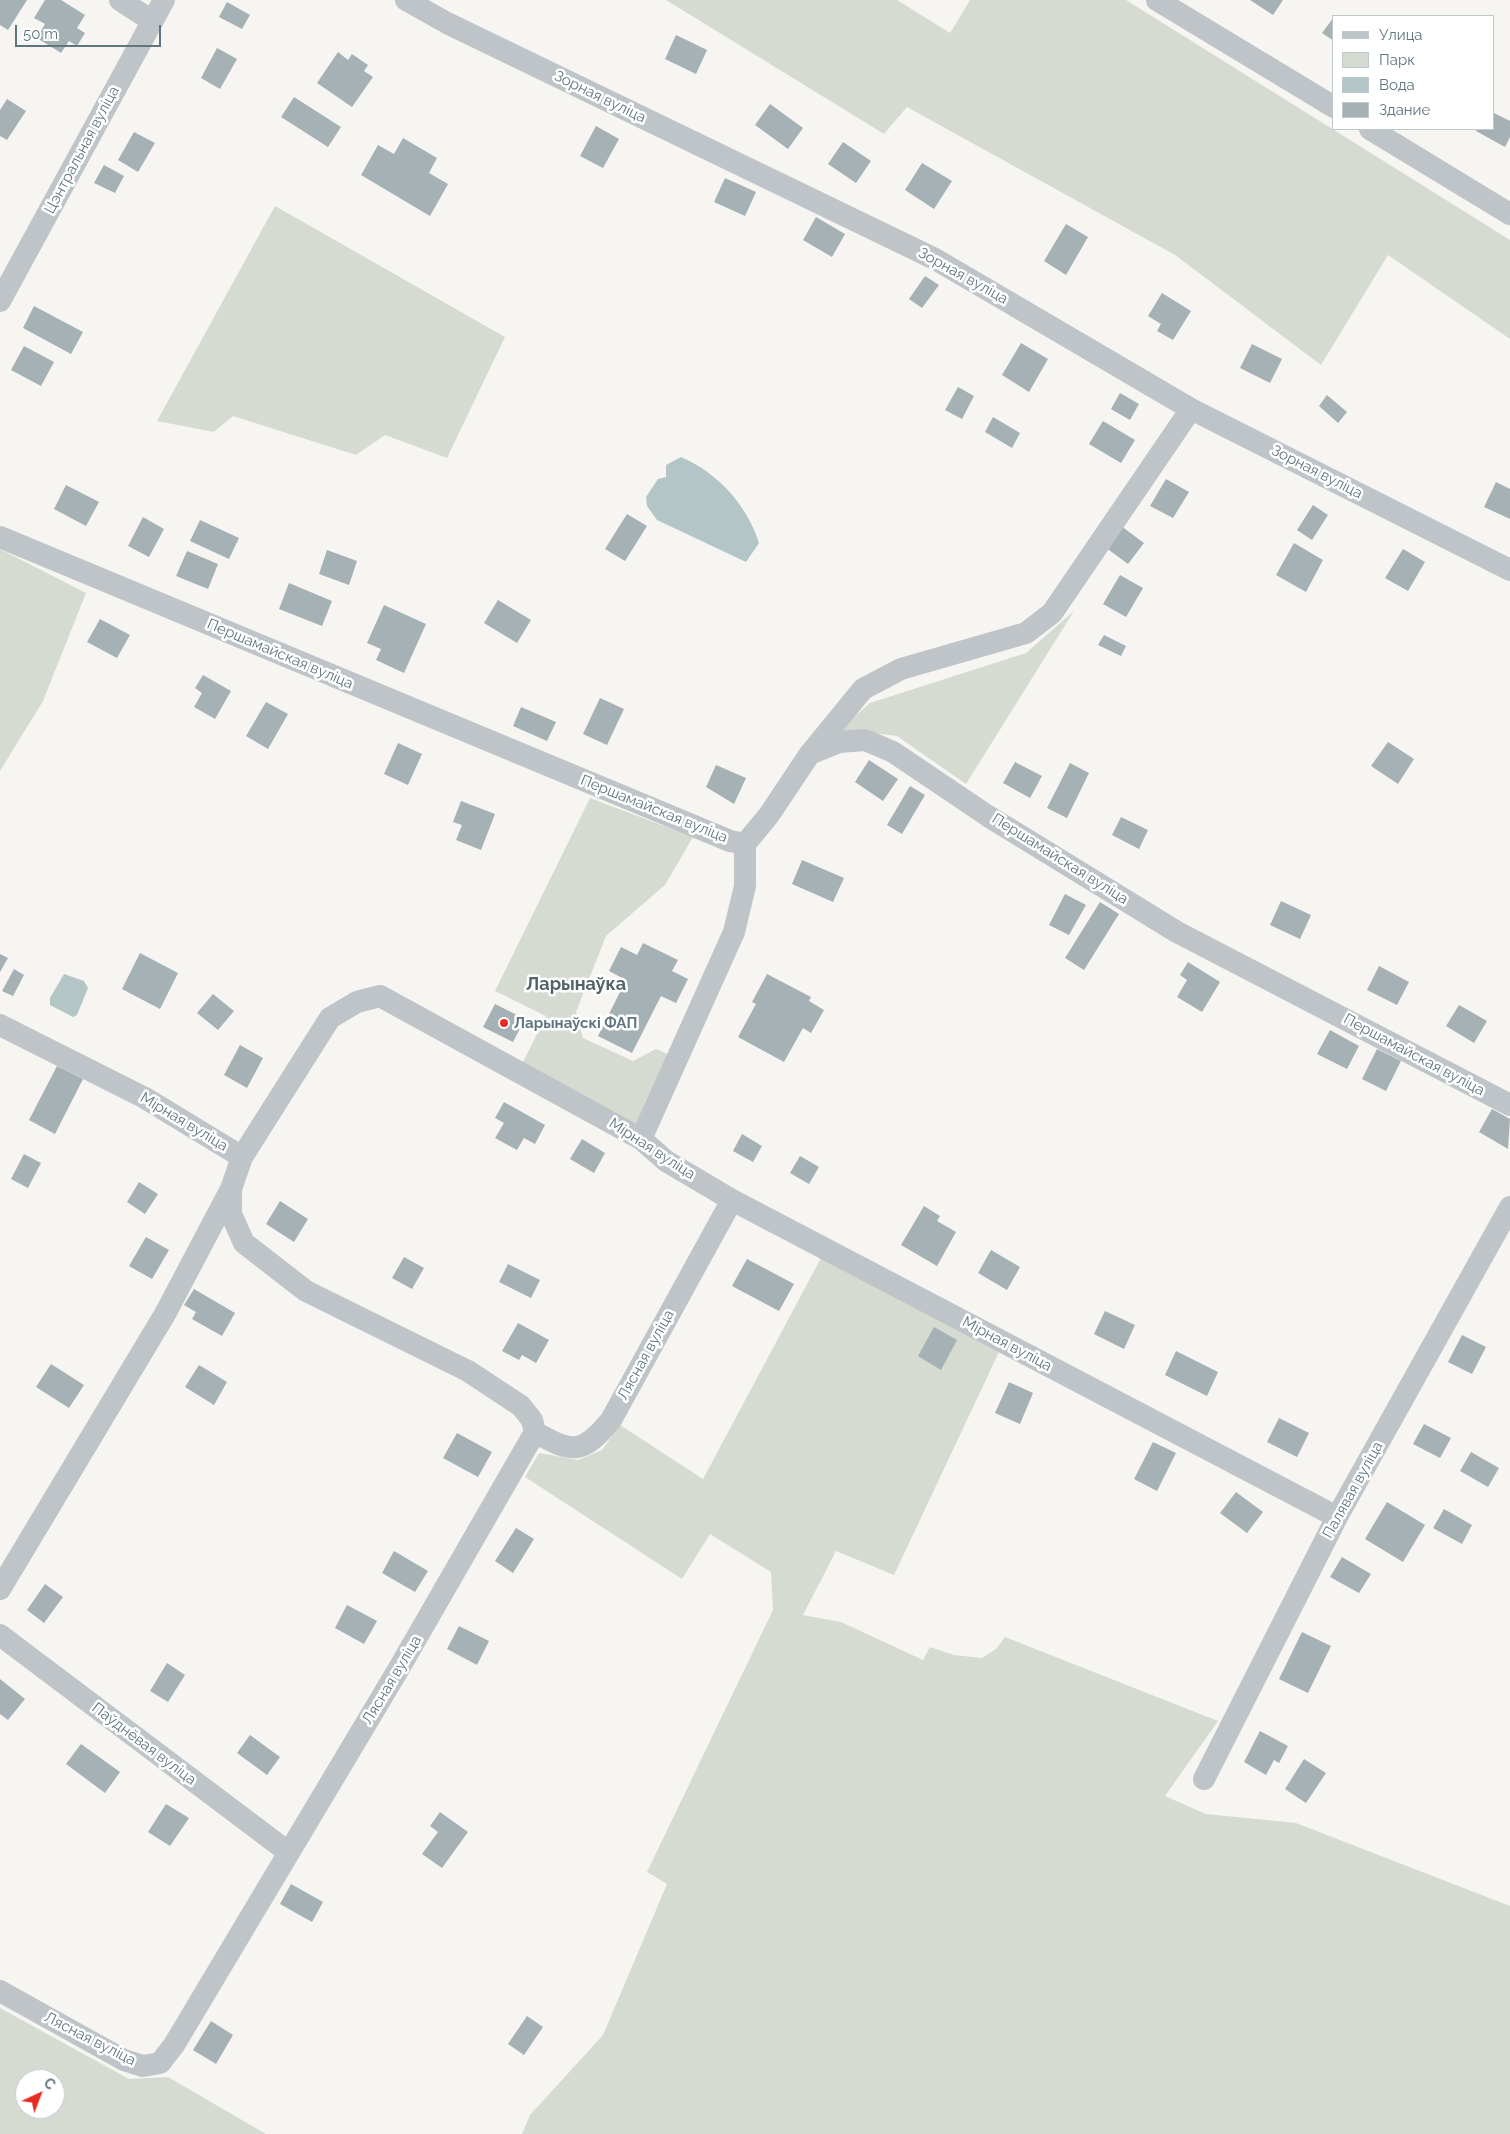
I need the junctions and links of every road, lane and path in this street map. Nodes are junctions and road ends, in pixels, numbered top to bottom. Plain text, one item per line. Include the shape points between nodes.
1 (120, 0) edge
2 (164, 0) edge
3 (406, 0) edge
4 (1157, 0) edge
5 (152, 21) junction
6 (1332, 106) edge
7 (1372, 130) edge
8 (1510, 214) edge
9 (0, 301) edge
10 (1191, 409) junction
11 (0, 537) edge
12 (1510, 570) edge
13 (808, 755) junction
14 (744, 844) junction
15 (0, 1025) edge
16 (1510, 1105) edge
17 (641, 1139) junction
18 (242, 1157) junction
19 (231, 1189) junction
20 (732, 1200) junction
21 (1510, 1207) edge
22 (535, 1432) junction
23 (1337, 1517) junction
24 (0, 1589) edge
25 (0, 1635) edge
26 (1204, 1779) dead end
27 (288, 1852) junction
28 (0, 1991) edge

1 - 5 street
2 - 5 street, Цэнтральная вуліца
3 - 10 street, Зорная вуліца via 447,23 935,258
4 - 6 street
5 - 9 street, Цэнтральная вуліца
7 - 8 street
10 - 12 street, Зорная вуліца
10 - 13 street via 1052,613 1026,633 901,668 863,689
11 - 14 street, Першамайская вуліца via 730,842
13 - 14 street, Першамайская вуліца via 769,815
13 - 16 street, Першамайская вуліца via 839,742 866,740 893,752 988,816 1177,932
14 - 17 street via 745,886 734,932
15 - 18 street, Мірная вуліца via 145,1098
17 - 18 street, Мірная вуліца via 380,996 357,1002 330,1018
17 - 20 street, Мірная вуліца via 666,1160
18 - 19 street
19 - 22 street via 231,1214 244,1243 306,1291 468,1371 520,1406 532,1420
19 - 24 street via 165,1314
20 - 22 street, Лясная вуліца via 611,1420 594,1440 574,1448
20 - 23 street, Мірная вуліца
21 - 23 street, Палявая вуліца
22 - 27 street, Лясная вуліца via 398,1670
23 - 26 street, Палявая вуліца
25 - 27 street, Паўднёвая вуліца
27 - 28 street, Лясная вуліца via 174,2045 160,2063 142,2066 124,2060

